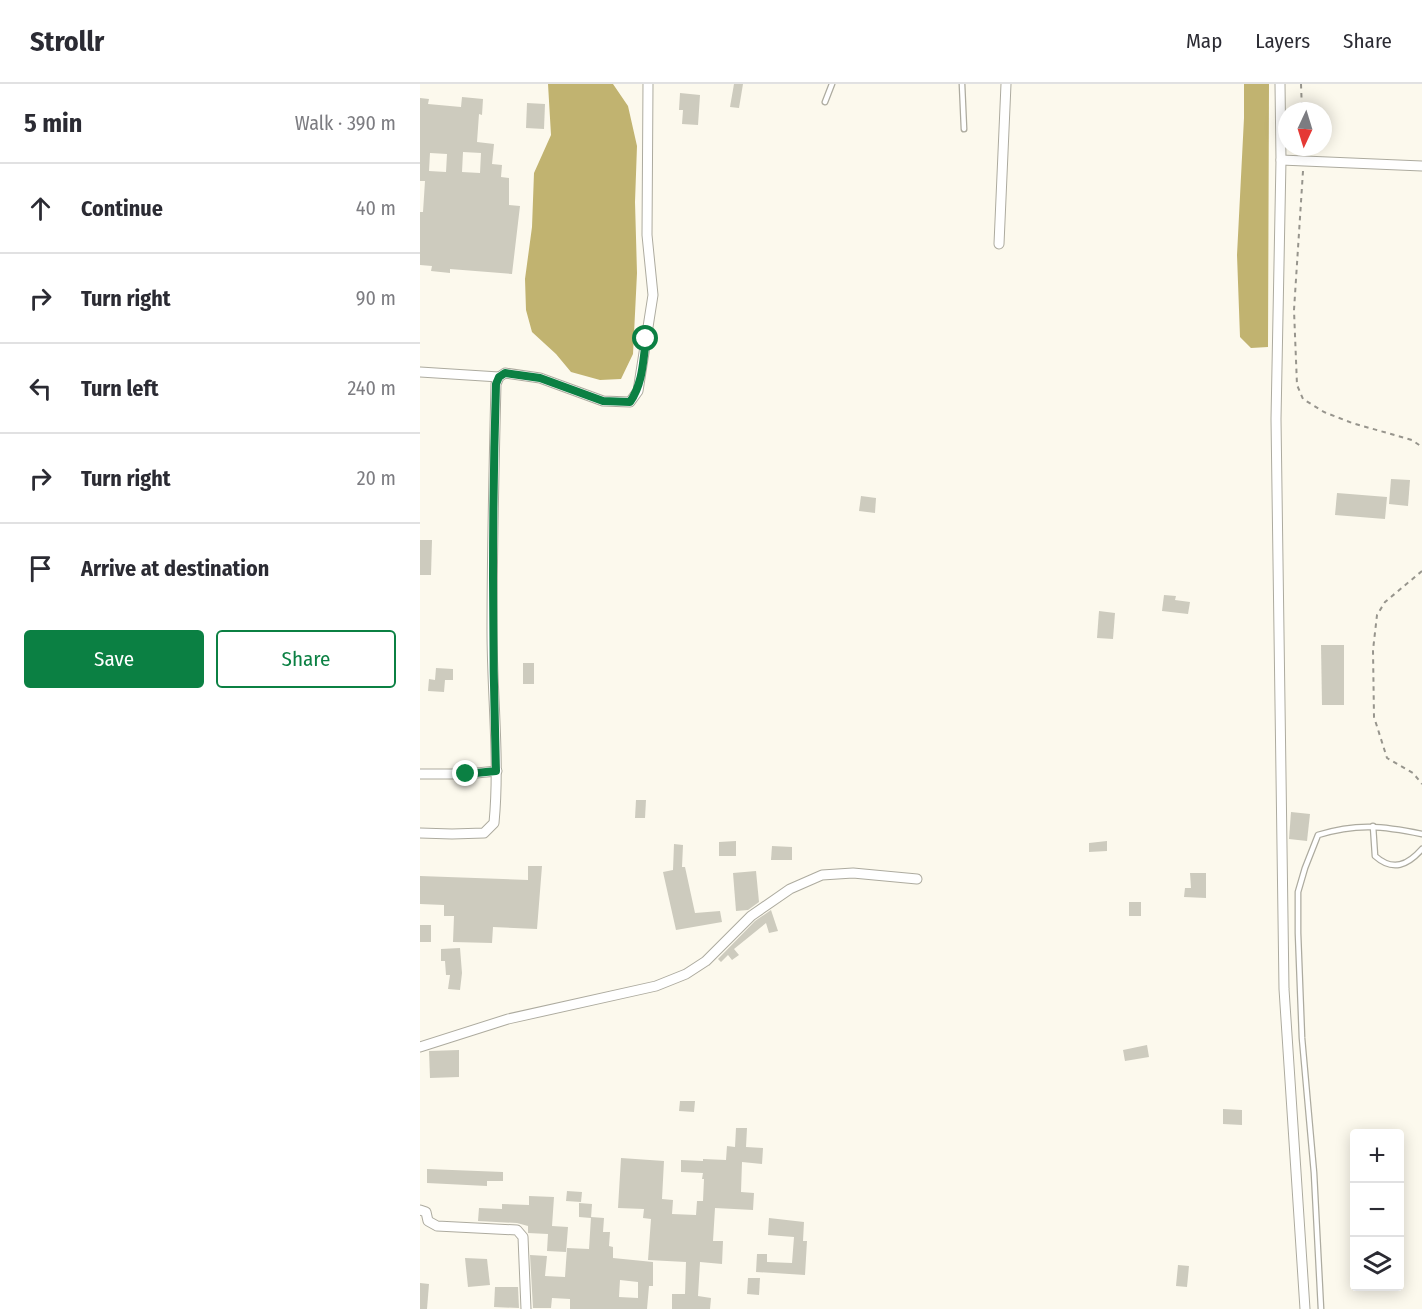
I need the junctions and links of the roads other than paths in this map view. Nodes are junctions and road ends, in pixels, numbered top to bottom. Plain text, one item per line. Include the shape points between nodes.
1 (648, 84) edge
2 (832, 84) edge
3 (962, 84) edge
4 (1006, 84) edge
5 (1280, 84) edge
6 (825, 102) dead end
7 (964, 129) dead end
8 (1281, 160) junction
9 (1422, 166) edge
10 (999, 244) dead end
11 (420, 372) edge
12 (499, 377) junction
13 (496, 771) junction
14 (420, 774) edge
15 (1372, 826) junction
16 (420, 832) edge
17 (1422, 834) edge
18 (1422, 849) edge
19 (916, 879) dead end
20 (420, 1047) edge
21 (420, 1210) edge
22 (526, 1309) edge
23 (1305, 1309) edge
24 (1321, 1309) edge

1 - 12 street via 647,235 653,295 638,391 630,402 603,401 540,378 505,373
2 - 6 lane
3 - 7 lane
4 - 10 street
5 - 8 street
8 - 9 street
8 - 23 street via 1276,419 1284,989
11 - 12 street
12 - 13 street via 494,438 492,633
13 - 14 street
13 - 16 street via 494,823 484,832
15 - 17 lane
15 - 18 lane via 1375,856 1383,864 1396,866 1407,862
15 - 24 lane via 1318,835 1298,892 1302,1038
19 - 20 street via 853,873 822,875 790,889 751,916 706,961 686,974 656,986 508,1019
21 - 22 street via 437,1226 517,1230 523,1237

